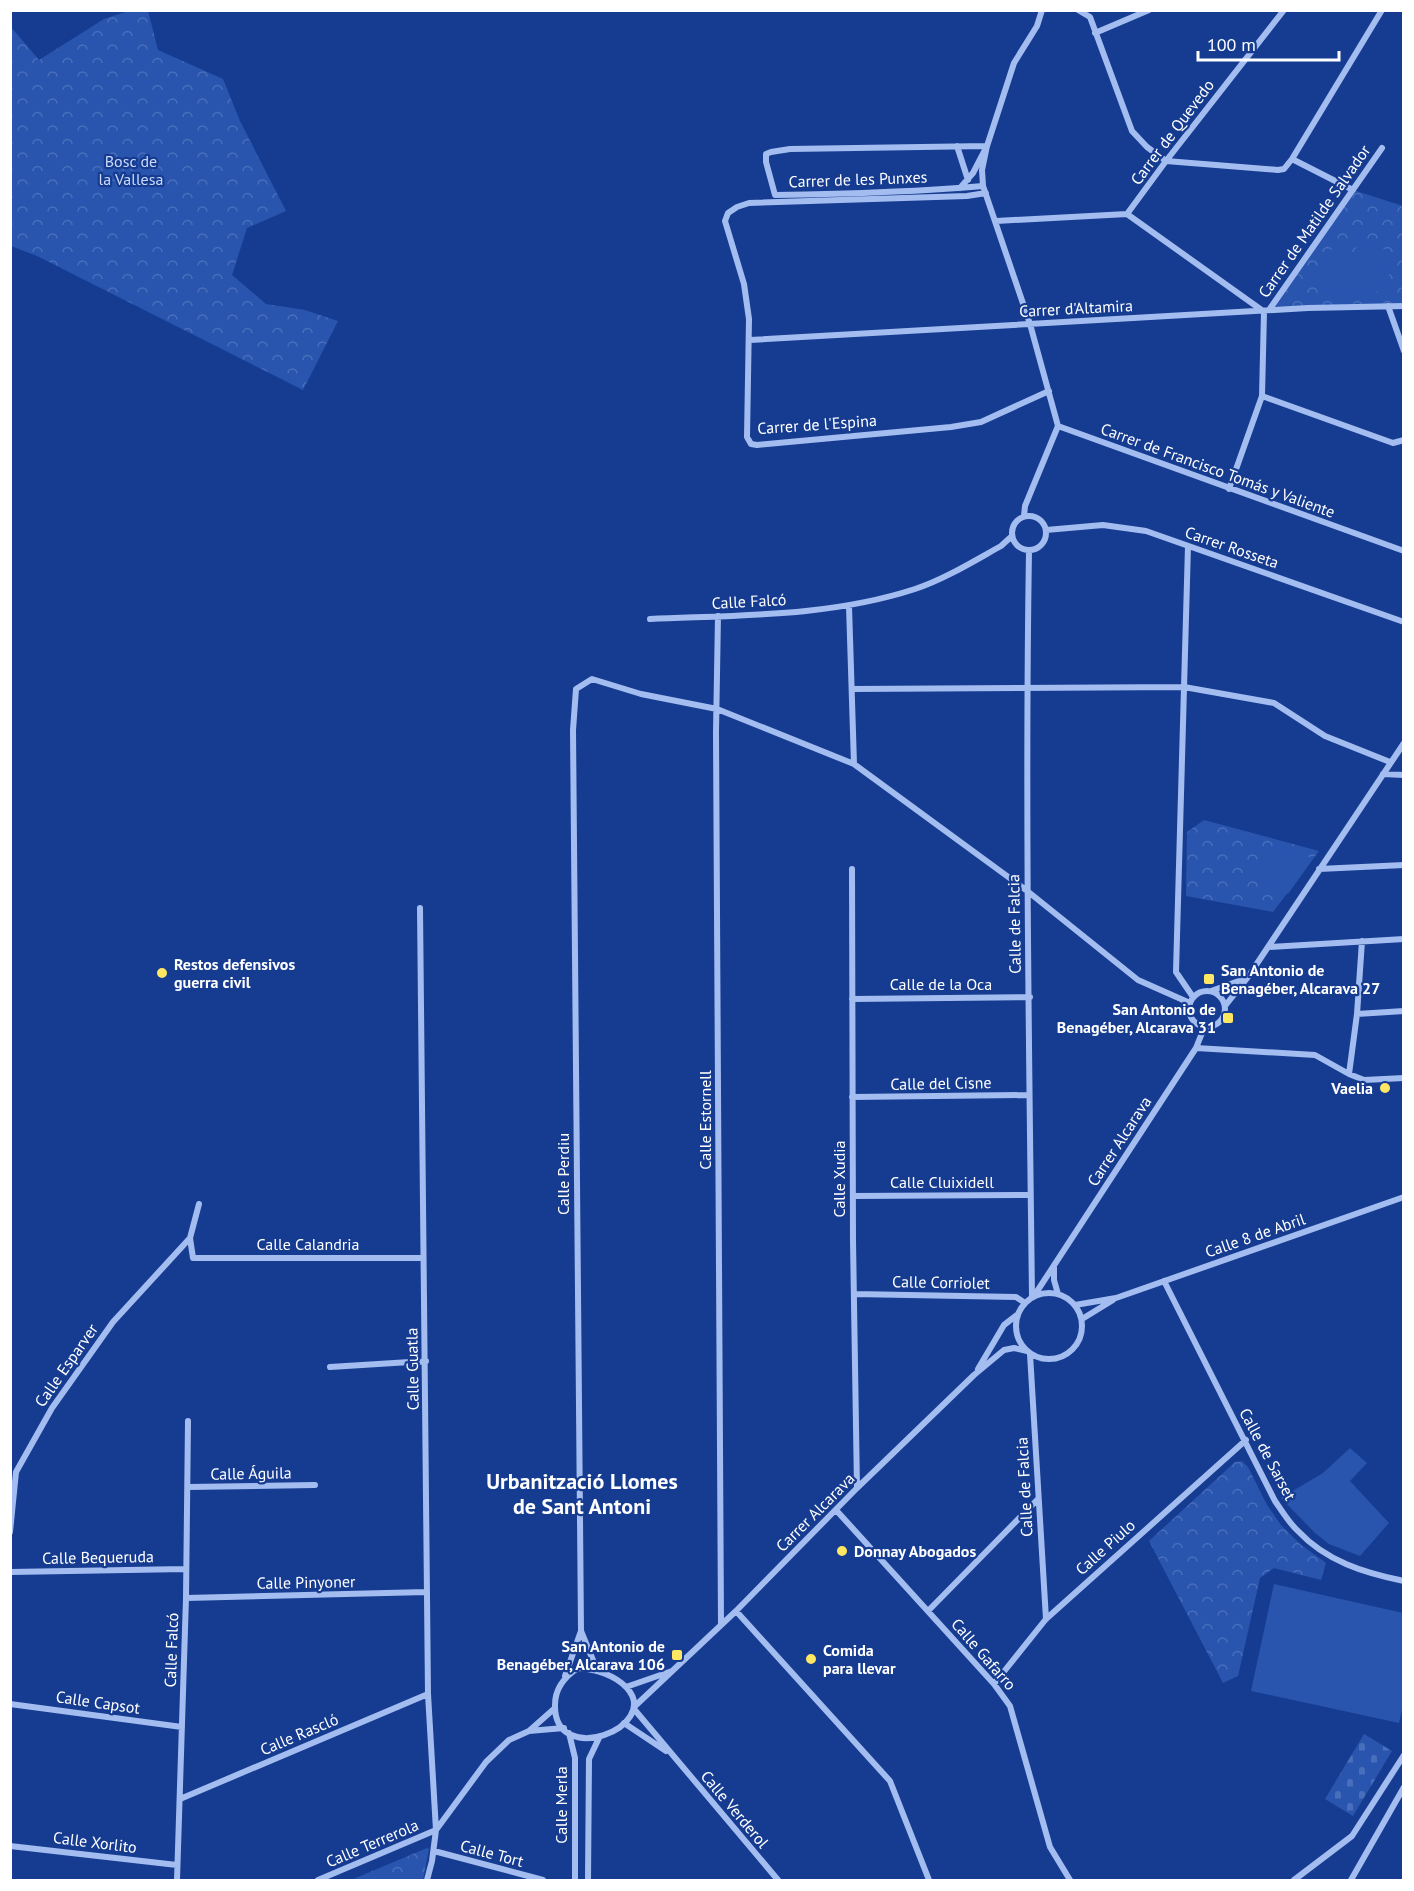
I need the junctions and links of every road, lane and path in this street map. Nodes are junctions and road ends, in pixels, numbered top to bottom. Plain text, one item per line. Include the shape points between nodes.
1 (1042, 10) edge
2 (1078, 10) edge
3 (1149, 10) edge
4 (1284, 10) edge
5 (1383, 10) edge
6 (1091, 14) edge
7 (1095, 33) junction
8 (957, 146) junction
9 (987, 146) junction
10 (1382, 148) dead end
11 (1292, 159) junction
12 (1166, 160) junction
13 (968, 180) junction
14 (960, 188) junction
15 (984, 190) junction
16 (1353, 190) junction
17 (1127, 214) junction
18 (996, 221) junction
19 (1388, 306) junction
20 (1404, 306) edge
21 (1266, 311) junction
22 (1030, 324) junction
23 (750, 340) junction
24 (1404, 351) edge
25 (1049, 391) junction
26 (1262, 396) junction
27 (1058, 426) junction
28 (1404, 440) edge
29 (1229, 489) junction
30 (1024, 516) junction
31 (1046, 530) junction
32 (1012, 537) junction
33 (1188, 546) junction
34 (1029, 551) junction
35 (1404, 551) edge
36 (849, 606) junction
37 (718, 616) junction
38 (650, 619) dead end
39 (1404, 622) edge
40 (1027, 687) junction
41 (1184, 687) junction
42 (852, 689) junction
43 (717, 709) junction
44 (1404, 743) edge
45 (1390, 762) junction
46 (854, 764) junction
47 (1383, 774) junction
48 (1404, 775) edge
49 (1404, 865) edge
50 (852, 869) dead end
51 (1319, 869) junction
52 (1026, 890) junction
53 (420, 908) dead end
54 (1404, 939) edge
55 (1362, 941) junction
56 (1268, 947) junction
57 (1248, 977) junction
58 (1211, 991) junction
59 (1030, 997) junction
60 (852, 999) junction
61 (1191, 1000) junction
62 (1225, 1006) junction
63 (1404, 1011) edge
64 (1357, 1014) junction
65 (1204, 1028) junction
66 (1196, 1048) junction
67 (1349, 1074) junction
68 (1404, 1078) edge
69 (1029, 1095) junction
70 (852, 1097) junction
71 (1030, 1195) junction
72 (853, 1196) junction
73 (1404, 1197) edge
74 (199, 1204) dead end
75 (190, 1238) junction
76 (423, 1258) junction
77 (1054, 1266) junction
78 (1164, 1281) junction
79 (854, 1294) junction
80 (1058, 1294) junction
81 (1033, 1297) junction
82 (1116, 1298) junction
83 (1025, 1303) junction
84 (1075, 1305) junction
85 (1018, 1314) junction
86 (1082, 1319) junction
87 (1029, 1353) junction
88 (426, 1361) junction
89 (330, 1367) dead end
90 (974, 1375) junction
91 (188, 1421) dead end
92 (1246, 1440) junction
93 (315, 1485) dead end
94 (188, 1487) junction
95 (857, 1488) junction
96 (1038, 1499) junction
97 (836, 1510) junction
98 (10, 1532) edge
99 (186, 1569) junction
100 (10, 1572) edge
101 (1404, 1581) edge
102 (427, 1592) junction
103 (186, 1598) junction
104 (736, 1611) junction
105 (928, 1611) junction
106 (1046, 1620) junction
107 (722, 1625) junction
108 (581, 1631) junction
109 (597, 1670) junction
110 (675, 1670) junction
111 (565, 1676) junction
112 (994, 1684) junction
113 (626, 1687) junction
114 (428, 1694) junction
115 (10, 1704) edge
116 (555, 1708) junction
117 (634, 1708) junction
118 (624, 1723) junction
119 (182, 1727) junction
120 (566, 1730) junction
121 (529, 1731) junction
122 (598, 1738) junction
123 (672, 1754) junction
124 (1404, 1755) edge
125 (1404, 1787) edge
126 (180, 1798) junction
127 (436, 1830) junction
128 (10, 1846) edge
129 (434, 1851) junction
130 (177, 1865) junction
131 (574, 1880) edge
132 (588, 1880) edge
133 (177, 1881) edge
134 (318, 1881) edge
135 (427, 1881) edge
136 (543, 1881) edge
137 (778, 1881) edge
138 (929, 1881) edge
139 (1070, 1881) edge
140 (1294, 1881) edge
141 (1351, 1881) edge

1 - 9 street via 1037,26 1014,63
2 - 6 street
3 - 7 street
4 - 12 street, Carrer de Quevedo
5 - 11 street
6 - 7 street
7 - 12 street via 1132,131
8 - 9 street, Carrer de les Punxes
8 - 13 street
8 - 14 street, Carrer de les Punxes via 789,149 766,154 766,162 775,195
9 - 13 street
9 - 15 street via 982,170
10 - 16 street, Carrer de Matilde Salvador
11 - 12 street via 1278,170
11 - 16 street
12 - 17 street, Carrer de Quevedo
13 - 14 street
14 - 15 street, Carrer de les Punxes
15 - 18 street
15 - 23 street, Carrer de l'Espina via 966,196 748,203 737,207 725,221 744,284
16 - 21 street, Carrer de Matilde Salvador
17 - 18 street
17 - 21 street
18 - 22 street
19 - 20 street, Carrer d'Altamira
19 - 21 street, Carrer d'Altamira
19 - 24 street
21 - 22 street, Carrer d'Altamira
21 - 26 street, Carrer de Matilde Salvador
22 - 23 street, Carrer d'Altamira
22 - 25 street
23 - 25 street, Carrer de l'Espina via 745,427 751,444 981,422
25 - 27 street
26 - 28 street via 1394,443
26 - 29 street, Carrer de Matilde Salvador
27 - 29 street, Carrer de Francisco Tomás y Valiente
27 - 30 street via 1024,506
29 - 35 street, Carrer de Francisco Tomás y Valiente
30 - 31 street via 1037,518
30 - 32 street via 1014,526
31 - 33 street, Carrer Rosseta via 1103,525 1146,531
31 - 34 street via 1042,544
32 - 34 street via 1020,548
32 - 36 street via 917,588
33 - 39 street, Carrer Rosseta
33 - 41 street
34 - 40 street, Calle de Falcia
36 - 37 street, Calle Falcó
36 - 42 street
37 - 38 street, Calle Falcó
37 - 43 street, Calle Estornell
40 - 41 street
40 - 42 street
40 - 52 street, Calle de Falcia
41 - 45 street via 1274,703 1325,735
41 - 61 street via 1176,972
42 - 46 street
43 - 46 street
43 - 107 street, Calle Estornell
43 - 108 street, Calle Perdiu via 641,694 592,679 576,689 573,717
44 - 45 street
45 - 47 street
46 - 52 street
47 - 48 street
47 - 51 street
49 - 51 street
50 - 60 street, Calle Xudia
51 - 56 street
52 - 59 street, Calle de Falcia
52 - 61 street via 1138,980
53 - 76 street, Calle Guatla
54 - 55 street
55 - 56 street
55 - 64 street
56 - 57 street
57 - 58 street
57 - 62 street
58 - 61 street via 1203,991
58 - 62 street via 1220,996
59 - 60 street, Calle de la Oca
59 - 69 street, Calle de Falcia
60 - 70 street, Calle Xudia
61 - 65 street via 1191,1018
62 - 65 street via 1222,1021
63 - 64 street
64 - 67 street
65 - 66 street, Carrer Alcarava
66 - 67 street via 1315,1055
66 - 77 street, Carrer Alcarava
67 - 68 street via 1364,1080
69 - 70 street, Calle del Cisne
69 - 71 street, Calle de Falcia
70 - 72 street, Calle Xudia
71 - 72 street, Calle Cluixidell
71 - 81 street, Calle de Falcia
72 - 79 street, Calle Xudia
73 - 78 street, Calle 8 de Abril
74 - 75 street
75 - 76 street, Calle Calandria via 193,1257
75 - 98 street, Calle Esparver via 113,1322 52,1408 16,1472
76 - 88 street, Calle Guatla
77 - 80 street
77 - 81 street, Carrer Alcarava
78 - 82 street, Calle 8 de Abril
78 - 92 street, Calle de Sarset
79 - 83 street, Calle Corriolet via 1016,1297
79 - 95 street, Calle Xudia
80 - 81 street
80 - 84 street
81 - 83 street
82 - 84 street, Calle 8 de Abril
82 - 86 street, Calle 8 de Abril
83 - 85 street
84 - 86 street
85 - 87 street via 1017,1334
85 - 90 street, Carrer Alcarava via 1004,1325
86 - 87 street via 1080,1340 1065,1356 1044,1359
87 - 90 street, Carrer Alcarava via 1014,1348 1004,1350
87 - 96 street, Calle de Falcia
88 - 89 street
88 - 102 street, Calle Guatla
90 - 95 street, Carrer Alcarava
91 - 94 street, Calle Falcó
92 - 101 street, Calle de Sarset via 1275,1501 1298,1532 1336,1561
92 - 106 street, Calle Piulo
93 - 94 street, Calle Águila
94 - 99 street, Calle Falcó
95 - 97 street, Carrer Alcarava
96 - 105 street
96 - 106 street, Calle de Falcia
97 - 104 street, Carrer Alcarava
97 - 105 street, Calle Gafarro
99 - 100 street, Calle Bequeruda
99 - 103 street, Calle Falcó
102 - 103 street, Calle Pinyoner
102 - 114 street, Calle Guatla
103 - 119 street, Calle Falcó
104 - 107 street, Carrer Alcarava
104 - 138 street via 890,1781
105 - 112 street, Calle Gafarro
106 - 112 street, Calle Piulo
107 - 110 street, Carrer Alcarava
108 - 109 street, Calle Perdiu
108 - 111 street, Calle Perdiu
109 - 111 street via 578,1668
109 - 113 street
110 - 113 street, Carrer Alcarava
110 - 117 street, Carrer Alcarava
111 - 116 street via 556,1694
112 - 139 street, Calle Gafarro via 1010,1706 1050,1847
113 - 117 street
114 - 126 street, Calle Rascló
114 - 127 street, Calle Guatla
115 - 119 street, Calle Capsot
116 - 120 street
116 - 121 street
117 - 118 street
117 - 123 street, Calle Verderol
118 - 122 street
118 - 123 street, Calle Verderol
119 - 126 street, Calle Falcó
120 - 121 street
120 - 122 street via 578,1738
120 - 131 street, Calle Merla via 575,1758
121 - 127 street via 509,1740 486,1762
122 - 132 street, Calle Merla via 589,1759
123 - 137 street, Calle Verderol
124 - 140 street via 1352,1836
125 - 141 street
126 - 130 street, Calle Falcó
127 - 129 street, Calle Guatla
127 - 134 street, Calle Terrerola
128 - 130 street, Calle Xorlito
129 - 135 street, Calle Guatla
129 - 136 street, Calle Tort
130 - 133 street, Calle Falcó
131 - 132 street, Calle Merla

